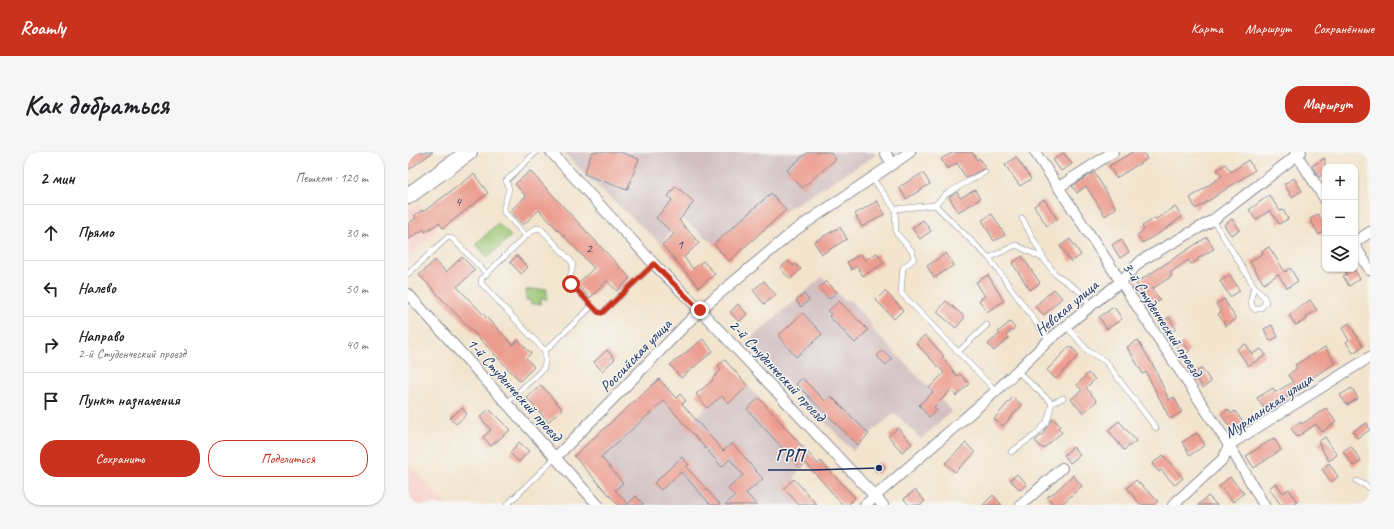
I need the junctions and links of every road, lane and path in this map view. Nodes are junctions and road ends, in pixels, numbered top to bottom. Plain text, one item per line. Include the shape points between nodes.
1 (469, 152) edge
2 (536, 152) edge
3 (552, 152) edge
4 (885, 152) edge
5 (910, 152) edge
6 (1035, 152) edge
7 (1113, 152) edge
8 (1298, 153) edge
9 (892, 164) junction
10 (985, 172) dead end
11 (872, 178) junction
12 (1059, 187) junction
13 (1322, 193) edge
14 (408, 196) edge
15 (935, 205) junction
16 (895, 208) junction
17 (1022, 218) dead end
18 (1213, 220) junction
19 (1370, 232) edge
20 (526, 236) junction
21 (1358, 240) edge
22 (1358, 251) edge
23 (989, 258) junction
24 (1044, 259) junction
25 (654, 264) junction
26 (1370, 270) edge
27 (408, 274) edge
28 (487, 274) junction
29 (1120, 282) junction
30 (1254, 286) dead end
31 (408, 294) edge
32 (592, 306) junction
33 (1091, 306) junction
34 (700, 310) junction
35 (987, 326) dead end
36 (1066, 326) junction
37 (1049, 340) junction
38 (545, 351) junction
39 (959, 351) junction
40 (1370, 357) edge
41 (1017, 371) junction
42 (996, 390) junction
43 (1063, 398) dead end
44 (507, 403) junction
45 (1052, 404) junction
46 (1156, 428) dead end
47 (1229, 445) junction
48 (1011, 452) dead end
49 (556, 457) junction
50 (1062, 468) dead end
51 (1357, 481) dead end
52 (1370, 488) edge
53 (875, 496) junction
54 (507, 505) edge
55 (598, 505) edge
56 (865, 505) edge
57 (883, 505) edge
58 (1021, 505) edge
59 (1173, 505) edge
60 (1264, 505) edge

1 - 14 main road
2 - 20 lane via 506,182 509,189 504,212
3 - 25 street, 2-й Студенческий проезд
4 - 9 street
5 - 9 street, Российская улица
6 - 12 street, 3-й Студенческий проезд
7 - 12 street
8 - 13 street
8 - 18 street, Невская улица
9 - 11 street, Российская улица
10 - 15 lane via 946,194
11 - 16 lane
11 - 34 street, Российская улица via 794,231
12 - 29 street, 3-й Студенческий проезд
15 - 16 lane
15 - 23 lane
16 - 39 lane via 896,233 912,251 914,259 903,268 901,293
17 - 24 lane
18 - 29 street, Невская улица via 1142,260
18 - 30 lane
19 - 21 street
20 - 28 lane
20 - 32 lane via 539,228 562,251 572,263 570,282
22 - 26 street
23 - 24 lane via 1016,245
23 - 37 lane
24 - 33 lane via 1055,274 1079,291
25 - 32 lane via 603,312 600,313
25 - 34 street, 2-й Студенческий проезд
27 - 28 lane via 448,237 454,239
28 - 38 lane via 481,280 482,285
29 - 33 street, Невская улица
29 - 47 street, 3-й Студенческий проезд
31 - 44 street, 1-й Студенческий проезд
32 - 38 lane
33 - 36 street, Невская улица
34 - 49 street, Российская улица
34 - 53 street, 2-й Студенческий проезд
35 - 39 lane
36 - 37 street, Невская улица
36 - 46 lane via 1088,351 1105,361
37 - 41 street, Невская улица
38 - 44 lane via 543,369
39 - 42 lane
40 - 47 street, Мурманская улица
41 - 42 street, Невская улица
41 - 45 lane
42 - 53 street, Невская улица
43 - 45 lane
44 - 49 street, 1-й Студенческий проезд
45 - 48 lane via 1047,422 1035,435
47 - 59 street, Мурманская улица via 1224,458
47 - 60 street, 3-й Студенческий проезд
49 - 54 lane, Российская улица
49 - 55 street, 1-й Студенческий проезд
50 - 58 street
51 - 52 lane
53 - 56 street, Невская улица
53 - 57 street, 2-й Студенческий проезд

